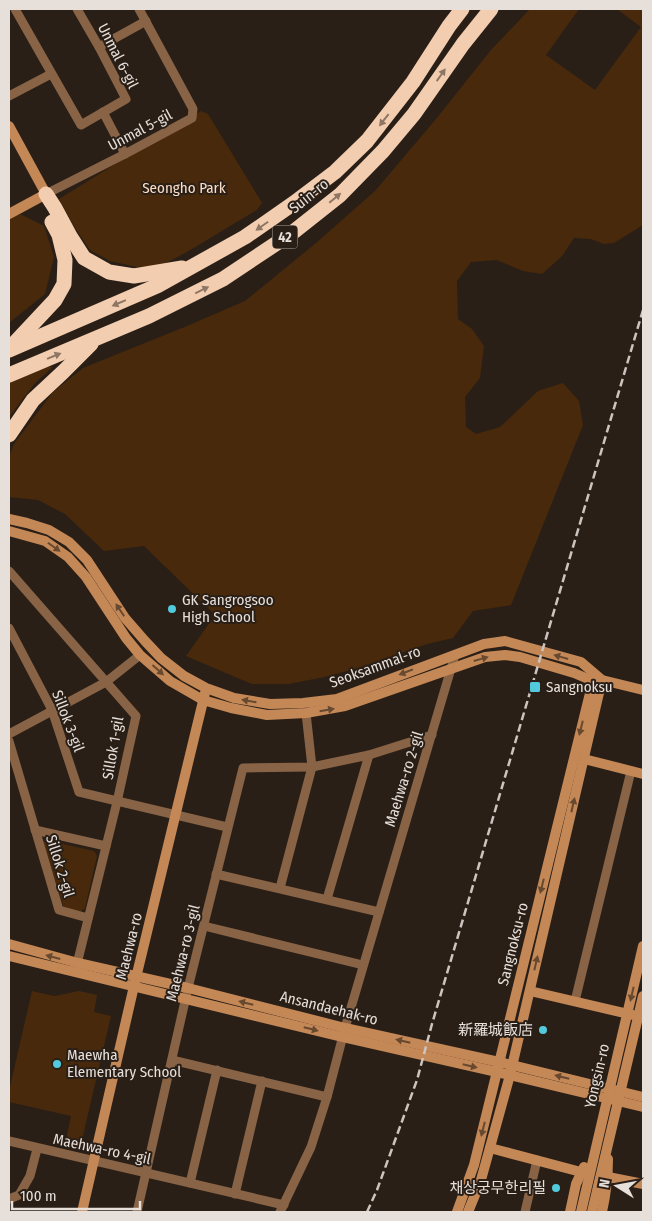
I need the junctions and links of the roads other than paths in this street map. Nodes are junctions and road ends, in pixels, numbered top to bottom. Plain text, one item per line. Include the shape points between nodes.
1 (15, 9) edge
2 (77, 9) edge
3 (139, 9) edge
4 (451, 9) edge
5 (462, 9) edge
6 (491, 9) edge
7 (146, 21) junction
8 (448, 26) junction
9 (99, 47) junction
10 (51, 74) junction
11 (9, 96) edge
12 (103, 112) junction
13 (9, 126) edge
14 (125, 154) junction
15 (46, 194) junction
16 (9, 214) edge
17 (193, 266) junction
18 (94, 340) junction
19 (9, 349) edge
20 (9, 375) edge
21 (9, 435) edge
22 (9, 519) edge
23 (9, 531) edge
24 (9, 571) edge
25 (9, 628) edge
26 (455, 654) junction
27 (140, 655) junction
28 (451, 669) junction
29 (597, 680) junction
30 (106, 682) junction
31 (206, 688) junction
32 (643, 690) edge
33 (203, 700) junction
34 (52, 710) junction
35 (306, 713) junction
36 (9, 734) edge
37 (432, 735) junction
38 (9, 741) edge
39 (369, 754) junction
40 (584, 759) junction
41 (312, 767) junction
42 (631, 771) junction
43 (643, 774) edge
44 (117, 802) junction
45 (176, 815) junction
46 (227, 827) junction
47 (35, 830) junction
48 (106, 846) junction
49 (216, 874) junction
50 (280, 888) junction
51 (328, 899) junction
52 (379, 912) junction
53 (88, 918) junction
54 (204, 926) junction
55 (9, 944) edge
56 (643, 946) edge
57 (9, 956) edge
58 (363, 965) junction
59 (77, 968) junction
60 (135, 981) junction
61 (530, 991) junction
62 (187, 993) junction
63 (643, 996) edge
64 (575, 1001) junction
65 (627, 1014) junction
66 (641, 1017) edge
67 (343, 1032) junction
68 (172, 1060) junction
69 (498, 1067) junction
70 (217, 1070) junction
71 (511, 1070) junction
72 (262, 1081) junction
73 (608, 1094) junction
74 (619, 1096) junction
75 (327, 1097) junction
76 (643, 1097) edge
77 (643, 1107) edge
78 (598, 1139) junction
79 (9, 1141) edge
80 (608, 1142) junction
81 (37, 1148) junction
82 (490, 1148) junction
83 (538, 1160) junction
84 (94, 1162) junction
85 (145, 1172) junction
86 (581, 1172) junction
87 (608, 1177) junction
88 (190, 1183) junction
89 (643, 1184) edge
90 (234, 1194) junction
91 (9, 1200) edge
92 (282, 1209) edge
93 (82, 1212) edge
94 (137, 1212) edge
95 (457, 1212) edge
96 (468, 1212) edge
97 (525, 1212) edge
98 (570, 1212) edge
99 (581, 1212) edge
100 (592, 1212) edge
101 (602, 1212) edge

1 - 10 street, Unmal 6-gil
2 - 9 street, Unmal 6-gil
3 - 7 street, Unmal 5-gil
4 - 8 highway
5 - 8 highway, Suin-ro / 42
18 -> 6 highway, Suin-ro / 42 via 223,279 292,233 340,195 414,114
7 - 9 street
7 - 14 street, Unmal 5-gil via 193,109 192,118
8 -> 17 highway, Suin-ro / 42 via 413,82 367,141 335,172 245,237
9 - 12 street, Unmal 6-gil via 126,99
10 - 11 street
10 - 12 street, Unmal 6-gil via 81,125
12 - 14 street
13 - 15 street
14 - 15 street, Unmal 5-gil
15 - 16 street
15 - 17 highway via 84,258 109,272 134,276
15 - 19 highway via 47,212 59,235 65,260 64,284 55,300
17 -> 19 highway, Suin-ro / 42 via 159,285
20 -> 18 highway, Suin-ro / 42
18 - 21 highway via 33,400
31 -> 22 street, Seoksammal-ro via 184,676 145,641 125,618 87,560 69,542 49,530
23 -> 27 street, Seoksammal-ro via 45,541 68,557 86,577
24 - 30 street, Sillok 1-gil
25 - 34 street, Sillok 3-gil
26 - 28 street, Maehwa-ro 2-gil
29 -> 26 street, Seoksammal-ro via 581,662 505,641
26 -> 31 street, Seoksammal-ro via 336,699 304,704 270,704 234,698
27 - 30 street
27 -> 33 street, Seoksammal-ro via 170,681
28 -> 29 street, Seoksammal-ro via 485,657 505,655
35 -> 28 street, Seoksammal-ro via 344,706
28 - 37 street, Maehwa-ro 2-gil
29 - 32 street
29 - 40 street, Sangnoksu-ro
29 -> 69 street, Sangnoksu-ro
30 - 34 street
30 - 44 street, Sillok 1-gil via 136,716
31 - 33 street, Maehwa-ro
33 - 35 street, Seoksammal-ro via 267,715
33 - 45 street, Maehwa-ro
34 - 36 street
34 - 44 street, Sillok 3-gil via 79,792
35 - 41 street
37 - 39 street, Maehwa-ro 3-gil
37 - 52 street, Maehwa-ro 2-gil
38 - 47 street, Sillok 2-gil
39 - 41 street, Maehwa-ro 3-gil
39 - 51 street
40 - 42 street
61 -> 40 street, Sangnoksu-ro
41 - 46 street, Maehwa-ro 3-gil via 243,768
41 - 50 street
42 - 43 street
42 - 64 street
44 - 45 street
44 - 48 street, Sillok 1-gil
45 - 46 street
45 - 60 street, Maehwa-ro
46 - 49 street, Maehwa-ro 3-gil
47 - 48 street, Sillok 2-gil
47 - 53 street, Sillok 2-gil via 59,910
48 - 53 street, Sillok 1-gil
49 - 50 street
49 - 54 street, Maehwa-ro 3-gil
50 - 51 street
51 - 52 street
52 - 58 street, Maehwa-ro 2-gil
53 - 59 street, Sillok 1-gil
54 - 58 street
54 - 62 street, Maehwa-ro 3-gil
59 -> 55 street, Ansandaehak-ro
56 -> 65 street, Yongsin-ro
57 - 59 street, Ansandaehak-ro
58 - 67 street, Maehwa-ro 2-gil
59 - 60 street, Ansandaehak-ro
60 - 62 street, Ansandaehak-ro
60 - 84 street, Maehwa-ro
61 - 64 street
61 - 71 street, Sangnoksu-ro
62 - 67 street, Ansandaehak-ro
62 - 68 street, Maehwa-ro 3-gil
63 - 66 street, Yongsin-ro
64 - 65 street
65 - 66 street
65 - 73 street, Yongsin-ro
66 - 74 street, Yongsin-ro
67 - 69 street, Ansandaehak-ro
67 - 75 street, Maehwa-ro 2-gil
68 - 70 street
68 - 85 street, Maehwa-ro 3-gil
69 - 71 street, Ansandaehak-ro
69 -> 95 street, Sangnoksu-ro via 474,1165
70 - 72 street
70 - 88 street
71 - 73 street, Ansandaehak-ro
71 - 82 street, Sangnoksu-ro
72 - 75 street
72 - 90 street
73 - 74 street, Ansandaehak-ro
73 - 78 street, Yongsin-ro
74 - 76 street, Ansandaehak-ro
74 - 77 street, Ansandaehak-ro
74 - 80 street, Yongsin-ro
75 - 92 street, Maehwa-ro 2-gil via 310,1147
78 - 86 street
78 - 99 street, Yongsin-ro
79 - 81 street, Maehwa-ro 4-gil
80 - 87 street
80 - 100 street, Yongsin-ro
81 - 84 street, Maehwa-ro 4-gil
81 - 91 street via 30,1176 19,1194
82 - 83 street
82 - 96 street, Sangnoksu-ro
83 - 86 street
83 - 97 street
84 - 85 street, Maehwa-ro 4-gil
84 - 93 street, Maehwa-ro
85 - 88 street, Maehwa-ro 4-gil
85 - 94 street, Maehwa-ro 3-gil
86 - 98 street
87 - 89 street
87 - 101 street
88 - 90 street, Maehwa-ro 4-gil
90 - 92 street, Maehwa-ro 4-gil

